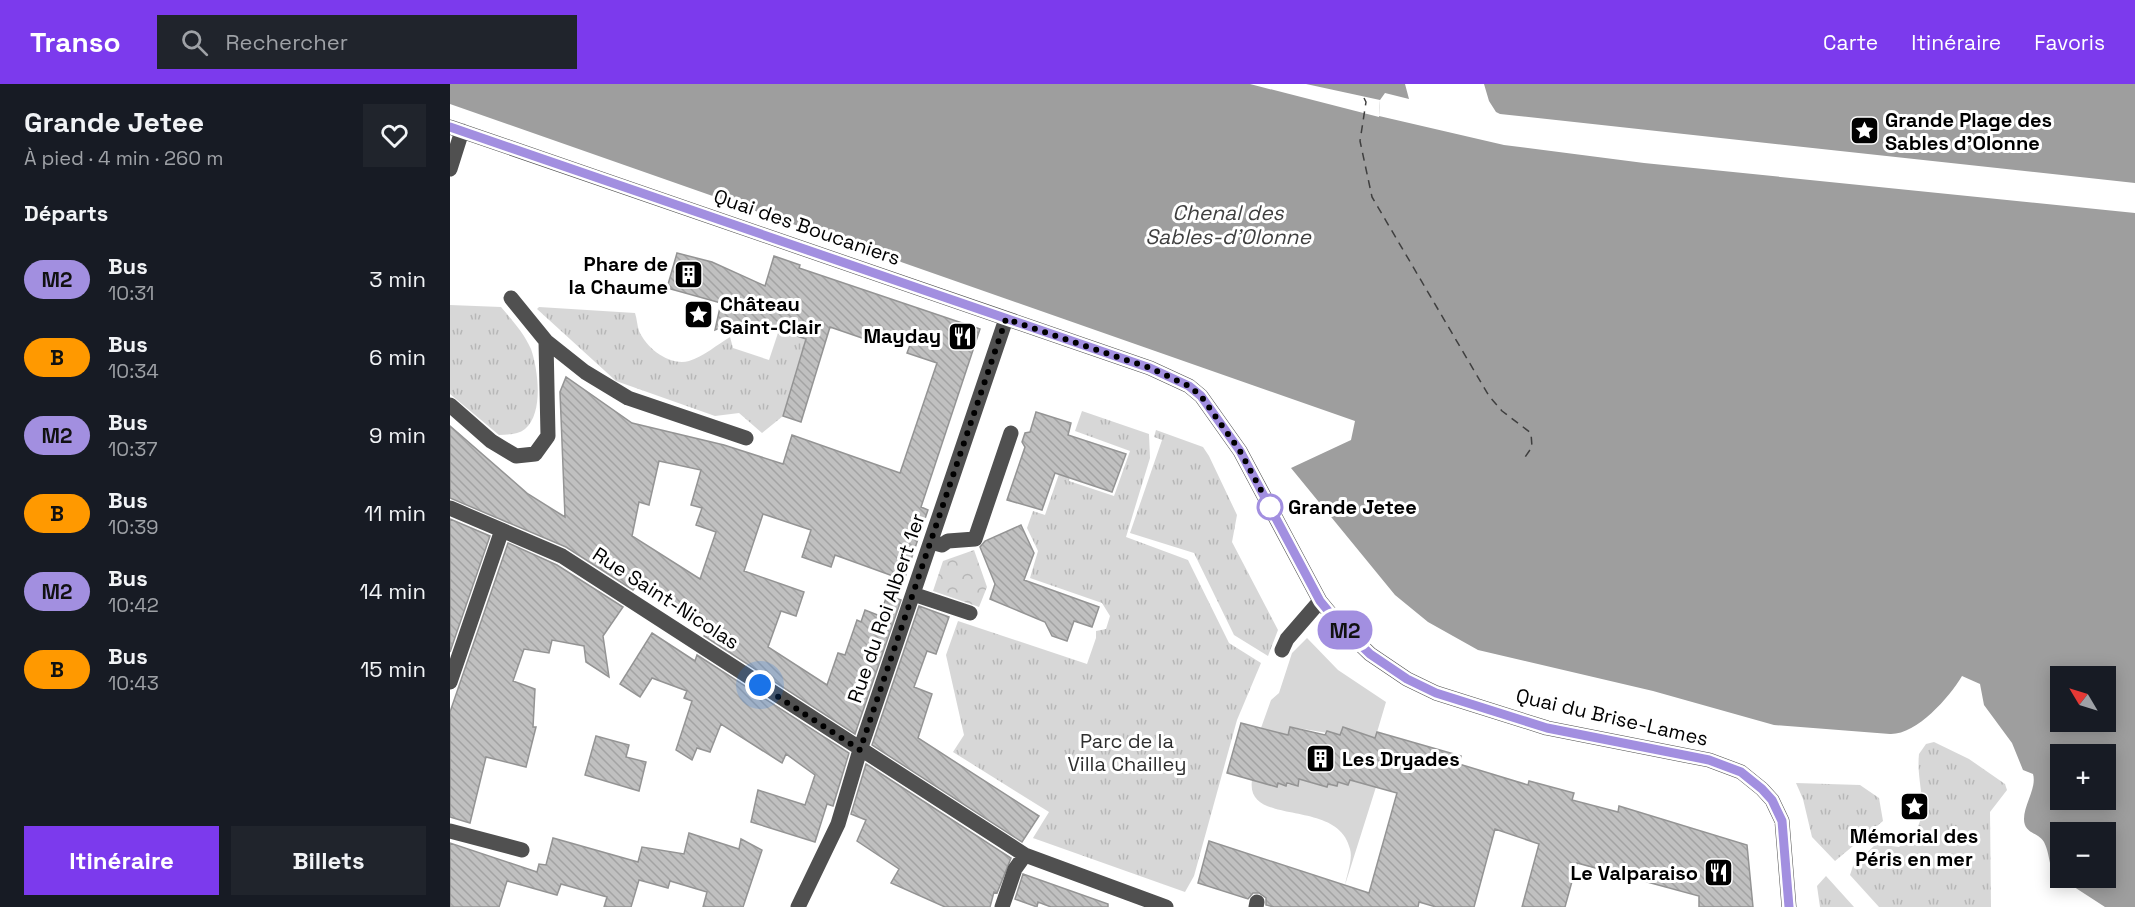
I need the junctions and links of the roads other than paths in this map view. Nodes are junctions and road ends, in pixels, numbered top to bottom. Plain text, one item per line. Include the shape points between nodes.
1 (456, 129) edge
2 (450, 169) edge
3 (511, 298) dead end
4 (1006, 319) junction
5 (546, 341) junction
6 (1150, 368) joint
7 (450, 405) edge
8 (1011, 433) dead end
9 (746, 438) dead end
10 (450, 508) edge
11 (502, 530) junction
12 (931, 542) junction
13 (913, 594) junction
14 (1320, 601) junction
15 (970, 613) dead end
16 (1282, 650) dead end
17 (450, 682) edge
18 (860, 750) junction
19 (450, 831) edge
20 (522, 850) dead end
21 (1025, 855) junction
22 (798, 907) edge
23 (1002, 907) edge
24 (1166, 907) edge
25 (1789, 907) edge

1 - 2 street
1 - 4 street, Quai des Boucaniers
3 - 5 street
4 - 6 street, Quai des Boucaniers
4 - 12 street, Rue du Roi Albert 1er
5 - 7 street via 548,436 535,454 516,456 491,441
5 - 9 street via 585,372 628,398
6 - 14 street, Quai du Brise-Lames via 1201,396 1240,451
8 - 12 street via 975,539 942,545
10 - 11 street, Rue Saint-Nicolas
11 - 17 street
11 - 18 street, Rue Saint-Nicolas via 562,556
12 - 13 street, Rue du Roi Albert 1er
13 - 15 street
13 - 18 street, Rue du Roi Albert 1er
14 - 16 street
14 - 25 street, Quai du Brise-Lames via 1370,654 1436,693 1547,728 1709,760 1756,782 1772,800 1782,821
18 - 21 street, Rue Saint-Nicolas
18 - 22 street, Rue du Roi Albert 1er via 838,824
19 - 20 street
21 - 23 street via 1015,870
21 - 24 street, Rue Saint-Nicolas

